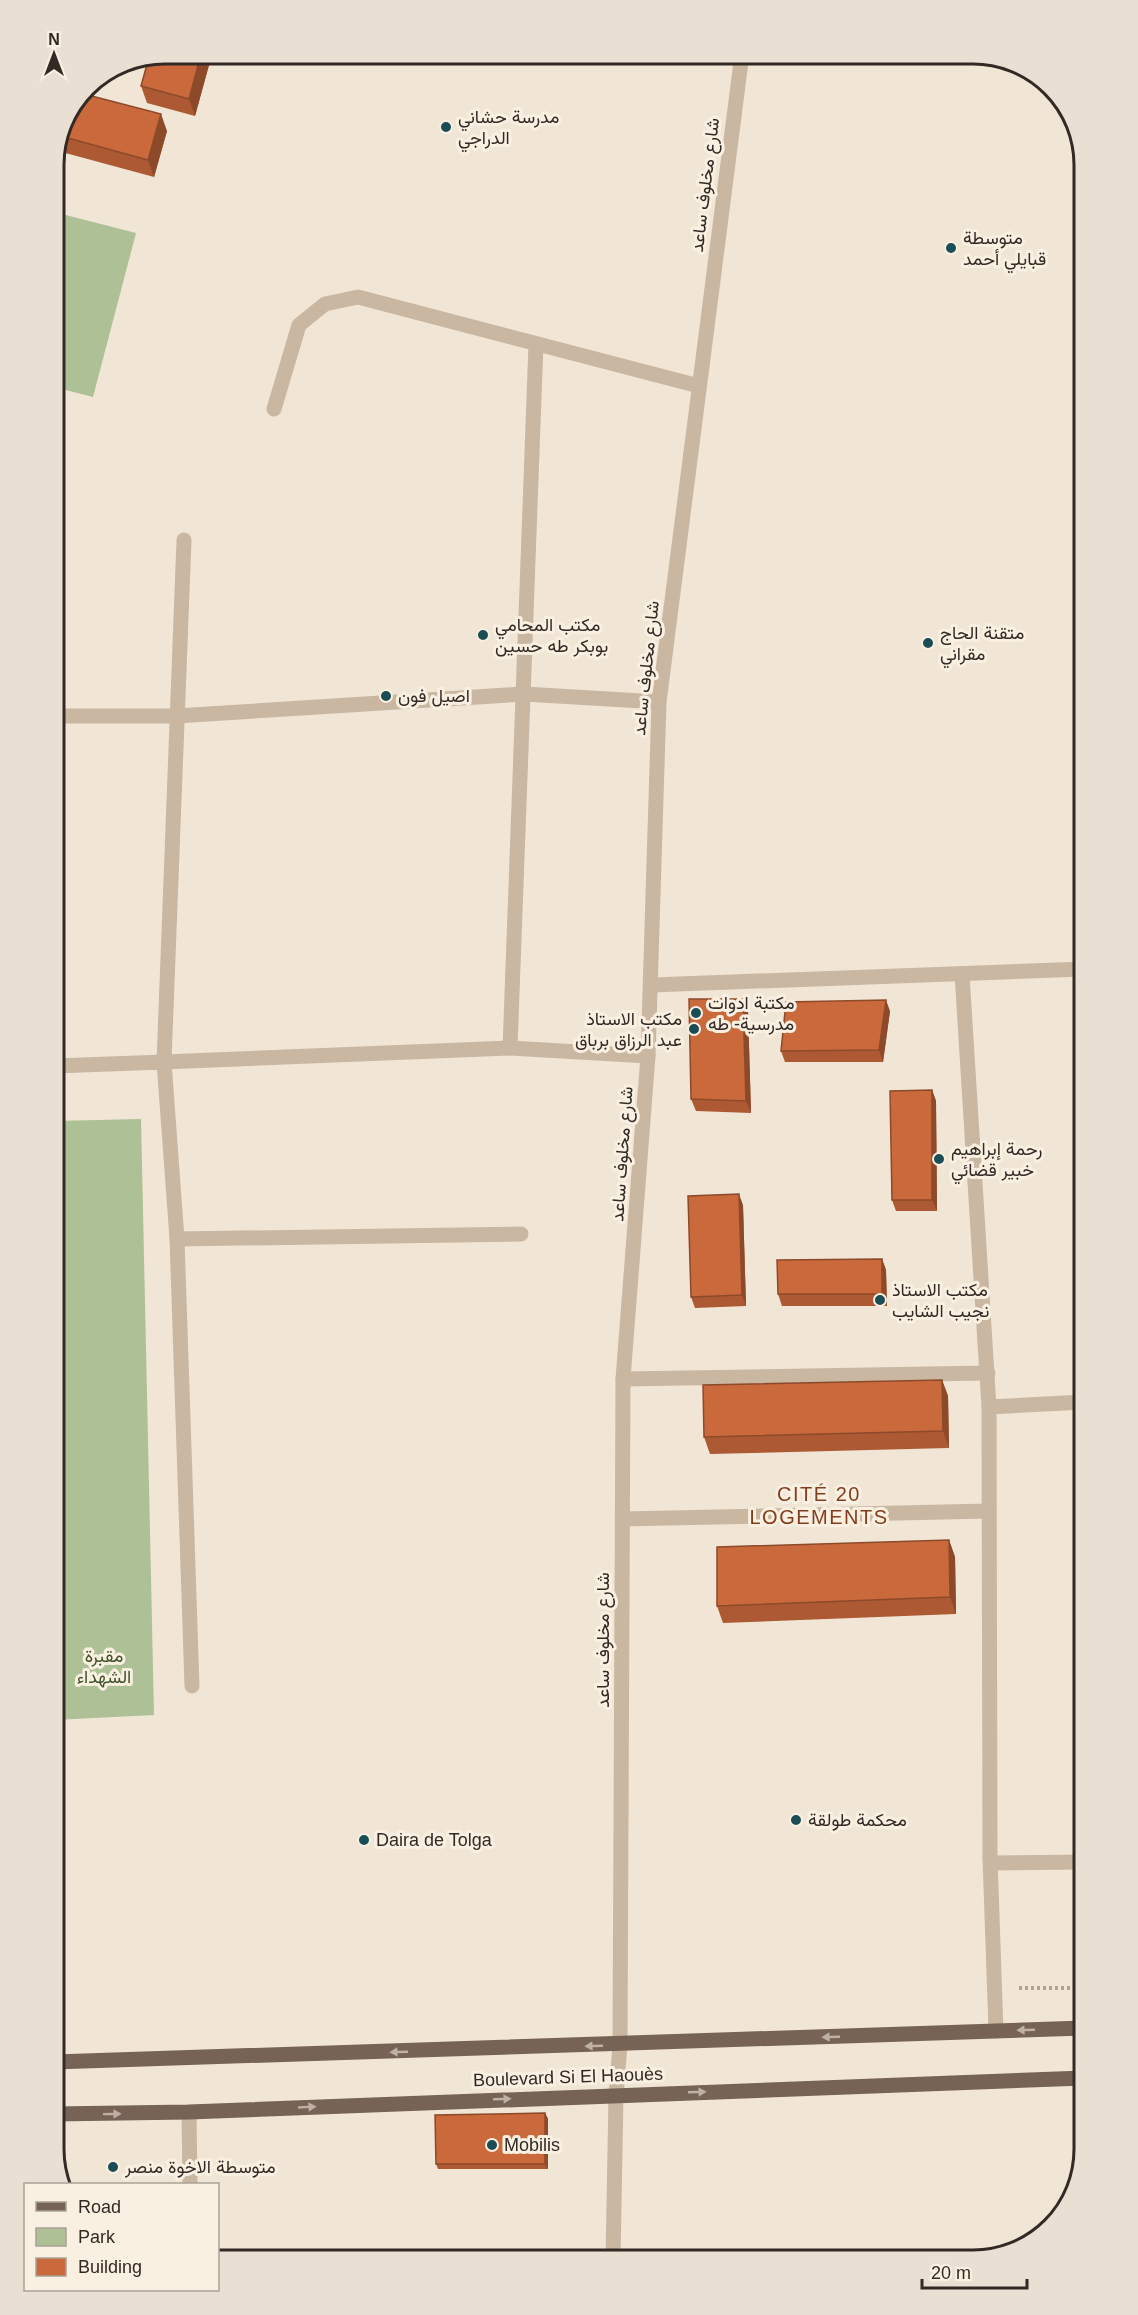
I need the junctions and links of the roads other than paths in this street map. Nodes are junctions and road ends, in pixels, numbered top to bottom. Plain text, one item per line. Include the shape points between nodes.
1 (741, 65) edge
2 (537, 344) junction
3 (699, 387) junction
4 (274, 409) dead end
5 (184, 540) dead end
6 (524, 694) junction
7 (659, 702) junction
8 (65, 716) edge
9 (176, 716) junction
10 (1074, 969) edge
11 (962, 974) junction
12 (652, 984) junction
13 (510, 1048) junction
14 (648, 1056) junction
15 (164, 1062) junction
16 (65, 1066) edge
17 (521, 1234) dead end
18 (177, 1239) junction
19 (988, 1373) junction
20 (623, 1379) junction
21 (1074, 1403) edge
22 (989, 1407) junction
23 (989, 1511) junction
24 (623, 1519) junction
25 (192, 1686) dead end
26 (990, 1858) junction
27 (1074, 1862) edge
28 (1074, 2028) edge
29 (996, 2031) junction
30 (620, 2045) junction
31 (64, 2062) edge
32 (1074, 2078) edge
33 (616, 2095) junction
34 (189, 2112) junction
35 (64, 2115) edge
36 (190, 2183) edge
37 (613, 2250) edge

1 - 3 street, شارع مخلوف ساعد
2 - 3 street
2 - 4 street via 358,297 325,304 299,325
2 - 6 street
3 - 7 street, شارع مخلوف ساعد
5 - 9 street
6 - 7 street
6 - 9 street
6 - 13 street
7 - 12 street, شارع مخلوف ساعد
8 - 9 street
9 - 15 street
10 - 11 street
11 - 12 street
11 - 19 street
12 - 14 street, شارع مخلوف ساعد
13 - 14 street
13 - 15 street
14 - 20 street, شارع مخلوف ساعد
15 - 16 street
15 - 18 street
17 - 18 street
18 - 25 street
19 - 20 street
19 - 22 street
20 - 24 street, شارع مخلوف ساعد
21 - 22 street
22 - 23 street
23 - 24 street
23 - 26 street
24 - 30 street, شارع مخلوف ساعد
26 - 27 street via 991,1863
26 - 29 street
28 -> 29 main road, Boulevard Si El Haouès
29 -> 30 main road, Boulevard Si El Haouès
30 -> 31 main road, Boulevard Si El Haouès
30 - 33 street, شارع مخلوف ساعد
33 -> 32 main road, Boulevard Si El Haouès
34 -> 33 main road, Boulevard Si El Haouès
33 - 37 street, شارع مخلوف ساعد
35 -> 34 main road, Boulevard Si El Haouès
34 - 36 street

